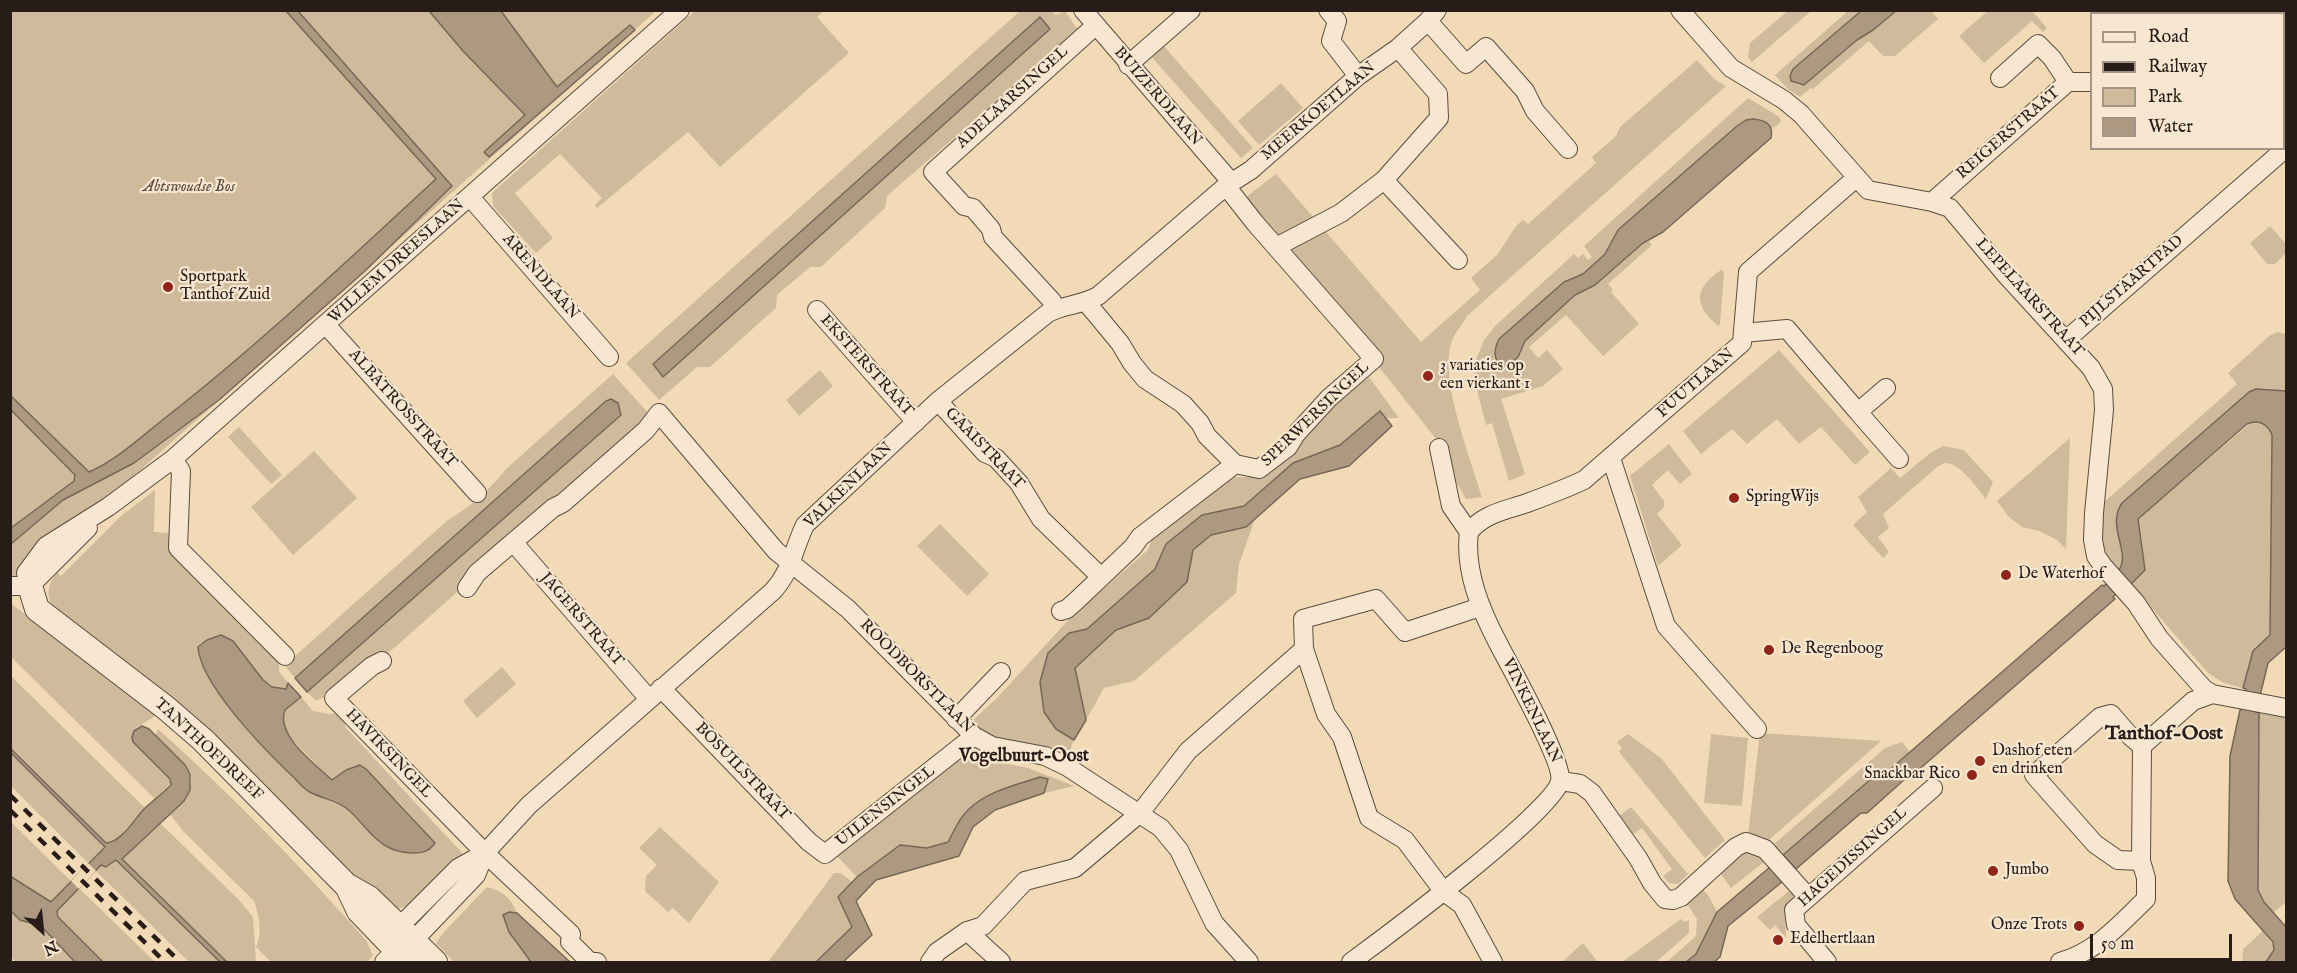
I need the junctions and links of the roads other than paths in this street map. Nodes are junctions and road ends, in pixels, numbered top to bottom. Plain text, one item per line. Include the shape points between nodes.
1 (680, 10) edge
2 (1083, 10) edge
3 (1191, 10) edge
4 (1328, 10) edge
5 (1680, 10) edge
6 (1432, 16) edge
7 (1095, 26) junction
8 (1398, 48) junction
9 (1128, 65) junction
10 (1358, 76) junction
11 (2000, 78) dead end
12 (2068, 82) junction
13 (2090, 82) edge
14 (1568, 149) dead end
15 (2283, 150) edge
16 (1856, 178) junction
17 (1384, 180) junction
18 (1229, 185) junction
19 (470, 197) junction
20 (1932, 202) junction
21 (1276, 247) junction
22 (1458, 260) dead end
23 (1086, 302) junction
24 (817, 310) dead end
25 (1054, 310) junction
26 (326, 325) junction
27 (1743, 333) junction
28 (2066, 340) junction
29 (609, 357) dead end
30 (1374, 359) joint
31 (1886, 388) dead end
32 (938, 401) junction
33 (1858, 411) junction
34 (916, 422) junction
35 (1438, 448) dead end
36 (1611, 458) junction
37 (173, 459) junction
38 (1899, 459) dead end
39 (1235, 464) junction
40 (477, 493) dead end
41 (1469, 532) junction
42 (513, 542) junction
43 (791, 564) junction
44 (1101, 577) junction
45 (20, 586) edge
46 (467, 588) dead end
47 (1480, 607) junction
48 (1060, 611) dead end
49 (1304, 650) junction
50 (285, 656) dead end
51 (382, 661) dead end
52 (1001, 672) dead end
53 (655, 693) junction
54 (2212, 694) junction
55 (2286, 708) edge
56 (956, 719) junction
57 (1757, 729) dead end
58 (974, 736) junction
59 (2142, 746) junction
60 (1561, 781) junction
61 (1933, 788) dead end
62 (1140, 813) junction
63 (485, 852) junction
64 (825, 854) joint
65 (2141, 861) junction
66 (1444, 892) junction
67 (1803, 892) junction
68 (967, 931) junction
69 (400, 949) edge
70 (435, 963) edge
71 (597, 963) edge
72 (930, 963) edge
73 (1001, 963) edge
74 (1249, 963) edge
75 (1351, 963) edge
76 (1493, 963) edge
77 (1827, 963) edge
78 (2060, 963) edge

1 - 19 street, WILLEM DREESLAAN
2 - 7 street, BUIZERDLAAN
3 - 9 street
4 - 10 street via 1337,21 1331,41
5 - 16 street, LEPELAARSTRAAT via 1731,68 1801,114
6 - 8 street, MEERKOETLAAN
6 - 14 street via 1466,64 1486,47
7 - 9 street, BUIZERDLAAN
7 - 25 street, ADELAARSINGEL via 933,172 992,229 993,237 1052,301
8 - 10 street, MEERKOETLAAN
8 - 17 street via 1438,94 1439,118
9 - 18 street, BUIZERDLAAN
10 - 18 street, MEERKOETLAAN
11 - 12 street via 2038,44
12 - 13 street, REIGERSTRAAT
12 - 20 street, REIGERSTRAAT
15 - 28 street, PIJLSTAARTPAD
16 - 20 street, LEPELAARSTRAAT via 1868,190
16 - 27 street, FUUTLAAN via 1748,272
17 - 21 street via 1341,213
17 - 22 street
18 - 21 street, BUIZERDLAAN
18 - 23 street, VALKENLAAN
19 - 26 street, WILLEM DREESLAAN
19 - 29 street, ARENDLAAN
20 - 28 street, LEPELAARSTRAAT via 1950,208
21 - 30 street, BUIZERDLAAN
23 - 25 street, VALKENLAAN
23 - 39 street via 1145,379 1183,404
24 - 34 street, EKSTERSTRAAT
25 - 32 street, VALKENLAAN
26 - 37 street, WILLEM DREESLAAN
26 - 40 street, ALBATROSSTRAAT
27 - 33 street via 1787,329
27 - 36 street, FUUTLAAN via 1742,343
28 - 54 street, LEPELAARSTRAAT via 2091,368 2103,389 2093,540 2097,556 2136,603 2158,638
30 - 39 street, SPERWERSINGEL via 1329,398 1288,447 1259,469
31 - 33 street
32 - 34 street, VALKENLAAN
32 - 44 street, GAAISTRAAT via 985,453 996,458 1019,483 1041,519
33 - 38 street
34 - 43 street, VALKENLAAN via 805,525
35 - 41 street via 1451,506
36 - 41 street, FUUTLAAN via 1584,480 1497,511
36 - 57 street via 1666,626
37 - 45 street, WILLEM DREESLAAN via 46,546
37 - 50 street via 181,471 178,548
39 - 44 street, SPERWERSINGEL via 1140,537
41 - 47 street, VINKENLAAN via 1467,549
42 - 43 street via 638,438 659,413
42 - 46 street via 477,573
42 - 53 street, JAGERSTRAAT
43 - 53 street, VALKENLAAN via 773,591
43 - 56 street, ROODBORSTLAAN via 848,609
44 - 48 street, SPERWERSINGEL
45 - 69 street, TANTHOFDREEF via 37,609 196,734 346,885 369,898
47 - 49 street via 1405,632 1376,599 1303,619
47 - 60 street, VINKENLAAN via 1543,730
49 - 62 street via 1188,751
49 - 66 street via 1326,714 1342,737 1369,818 1405,840
51 - 63 street, HAVIKSINGEL via 334,698
52 - 56 street
53 - 63 street, VALKENLAAN via 529,805
53 - 64 street, BOSUILSTRAAT
54 - 55 street
54 - 59 street via 2193,701
56 - 58 street, ROODBORSTLAAN
58 - 62 street, ROODBORSTLAAN via 992,746 1045,756
58 - 64 street, UILENSINGEL
59 - 65 street
59 - 65 street via 2111,714 2100,717 2034,775 2095,844 2118,860
60 - 66 street, VINKENLAAN via 1553,795 1529,818
60 - 67 street via 1580,784 1592,793 1665,899 1681,897 1746,842 1769,854
61 - 67 street, HAGEDISSINGEL
62 - 68 street via 1075,868 1025,881 983,926
62 - 74 street, ROODBORSTLAAN via 1161,828 1179,850 1214,922
63 - 69 street, VALKENLAAN via 476,875
63 - 71 street via 571,934 570,942 590,962
65 - 78 street via 2146,899 2096,947
66 - 75 street, VINKENLAAN
66 - 76 street via 1462,905
67 - 77 street, HAGEDISSINGEL via 1794,910 1796,925
68 - 72 street via 937,952
68 - 73 street
69 - 70 street, TANTHOFDREEF

